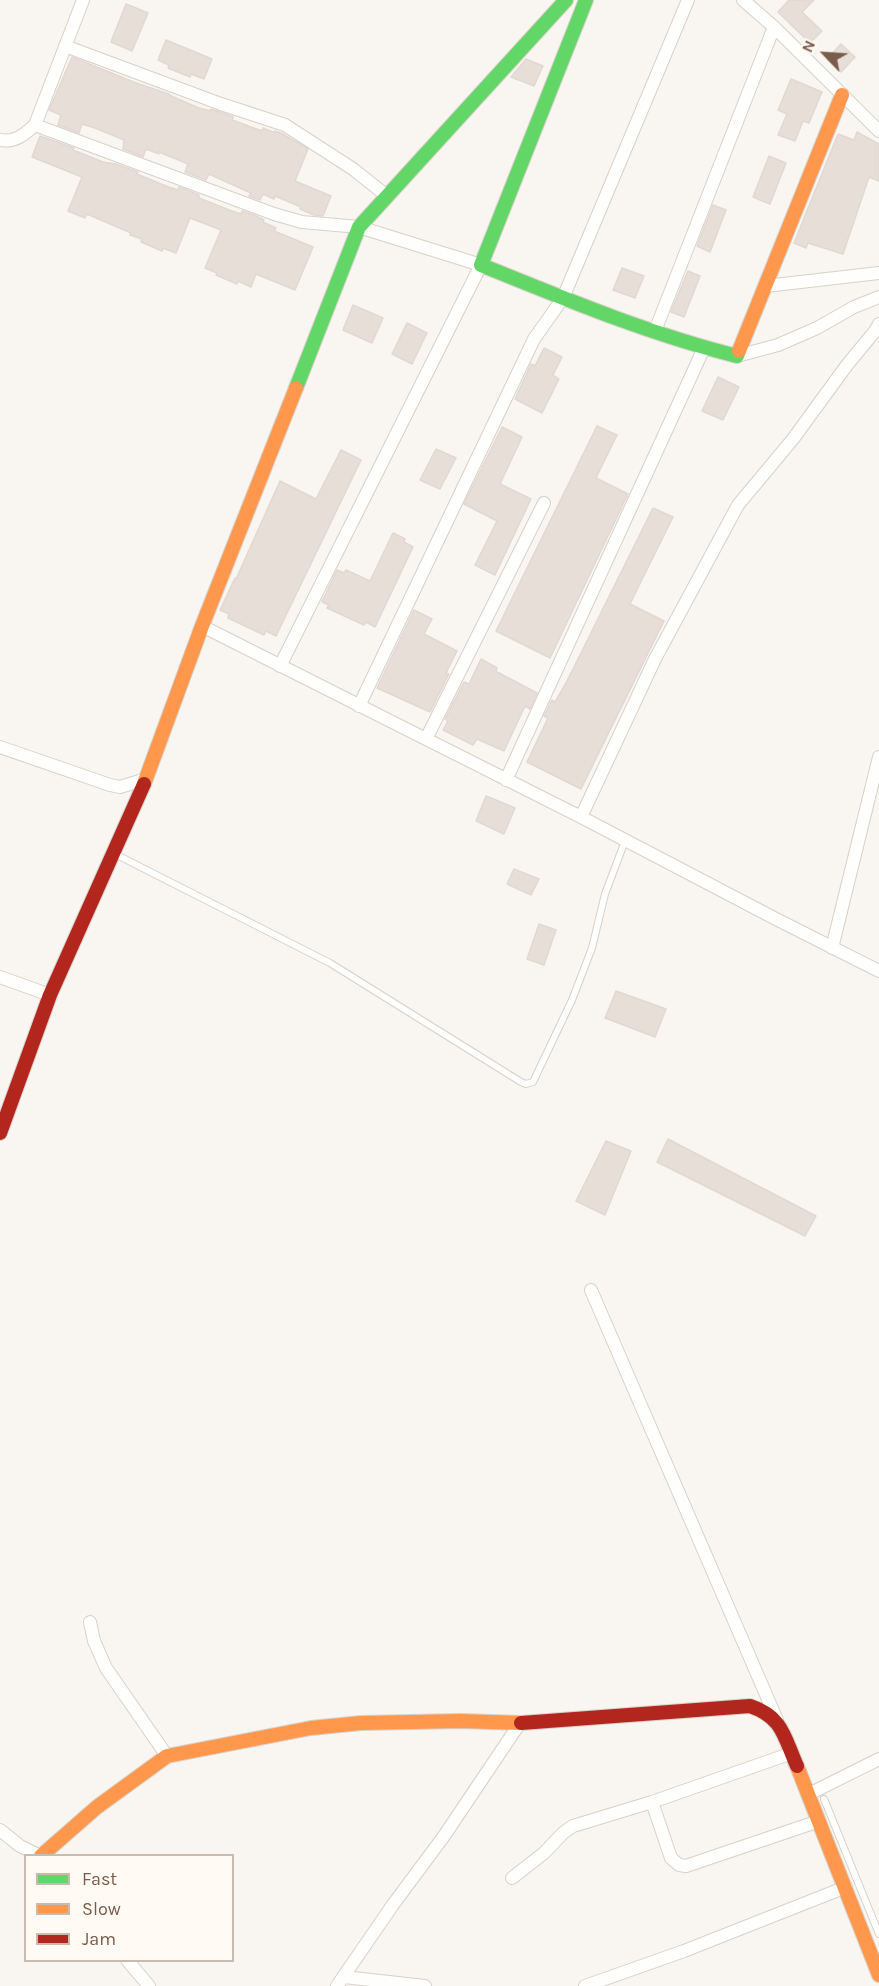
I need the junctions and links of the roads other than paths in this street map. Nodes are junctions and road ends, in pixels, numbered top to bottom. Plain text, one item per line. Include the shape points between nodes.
1 (83, 0) edge
2 (566, 0) edge
3 (586, 0) edge
4 (688, 0) edge
5 (743, 0) edge
6 (774, 27) junction
7 (65, 46) junction
8 (842, 95) junction
9 (35, 125) junction
10 (879, 131) edge
11 (0, 140) edge
12 (387, 196) junction
13 (359, 227) junction
14 (481, 265) junction
15 (879, 273) edge
16 (849, 276) junction
17 (879, 280) edge
18 (766, 286) junction
19 (879, 297) edge
20 (563, 298) junction
21 (879, 324) edge
22 (655, 331) junction
23 (704, 348) junction
24 (737, 356) junction
25 (544, 503) dead end
26 (202, 626) junction
27 (280, 666) junction
28 (359, 706) junction
29 (426, 740) junction
30 (0, 747) edge
31 (879, 757) edge
32 (146, 779) junction
33 (506, 780) junction
34 (581, 817) junction
35 (624, 841) junction
36 (113, 853) junction
37 (832, 948) junction
38 (879, 971) edge
39 (0, 977) edge
40 (50, 995) junction
41 (0, 1133) edge
42 (591, 1290) dead end
43 (90, 1622) dead end
44 (777, 1721) junction
45 (520, 1723) junction
46 (792, 1754) junction
47 (166, 1756) junction
48 (879, 1759) edge
49 (809, 1794) junction
50 (824, 1799) dead end
51 (652, 1802) junction
52 (819, 1821) junction
53 (0, 1830) edge
54 (36, 1854) edge
55 (42, 1854) edge
56 (512, 1878) dead end
57 (846, 1887) junction
58 (879, 1934) edge
59 (129, 1962) edge
60 (879, 1975) edge
61 (340, 1981) edge
62 (149, 1986) edge
63 (425, 1986) edge
64 (585, 1986) edge

1 - 7 street
2 - 12 street
3 - 14 street
4 - 20 street
5 - 6 street
6 - 8 street
6 - 22 street
7 - 9 street
7 - 12 street via 285,125
8 - 10 street
8 - 18 street
9 - 11 street via 21,137
9 - 13 street via 274,214 302,222
12 - 13 street
13 - 14 street
13 - 26 street
14 - 20 street
14 - 27 street
15 - 16 street
16 - 17 street
16 - 18 street
18 - 24 street
19 - 24 street via 778,345
20 - 22 street
20 - 28 street via 534,339
21 - 34 street via 794,439 738,505 655,659
22 - 23 street
23 - 24 street
23 - 33 street
25 - 29 street
26 - 27 street
26 - 32 street
27 - 28 street
28 - 29 street
29 - 33 street
30 - 32 street via 110,786
31 - 37 street
32 - 36 street
33 - 34 street
34 - 35 street
35 - 36 lane via 572,1000 533,1082 526,1084 330,963
35 - 37 street
36 - 40 street
37 - 38 street
39 - 40 street
40 - 41 street
42 - 44 street
43 - 47 street via 103,1662
44 - 45 street via 750,1706
44 - 46 street
45 - 47 street via 361,1723 311,1728
45 - 61 street
46 - 49 street
46 - 51 street
47 - 55 street
48 - 49 street
49 - 52 street
50 - 58 lane
51 - 52 street via 671,1858 686,1866
51 - 56 street via 573,1826
52 - 57 street
53 - 54 street
57 - 60 street
57 - 64 street
59 - 62 street
61 - 63 street

